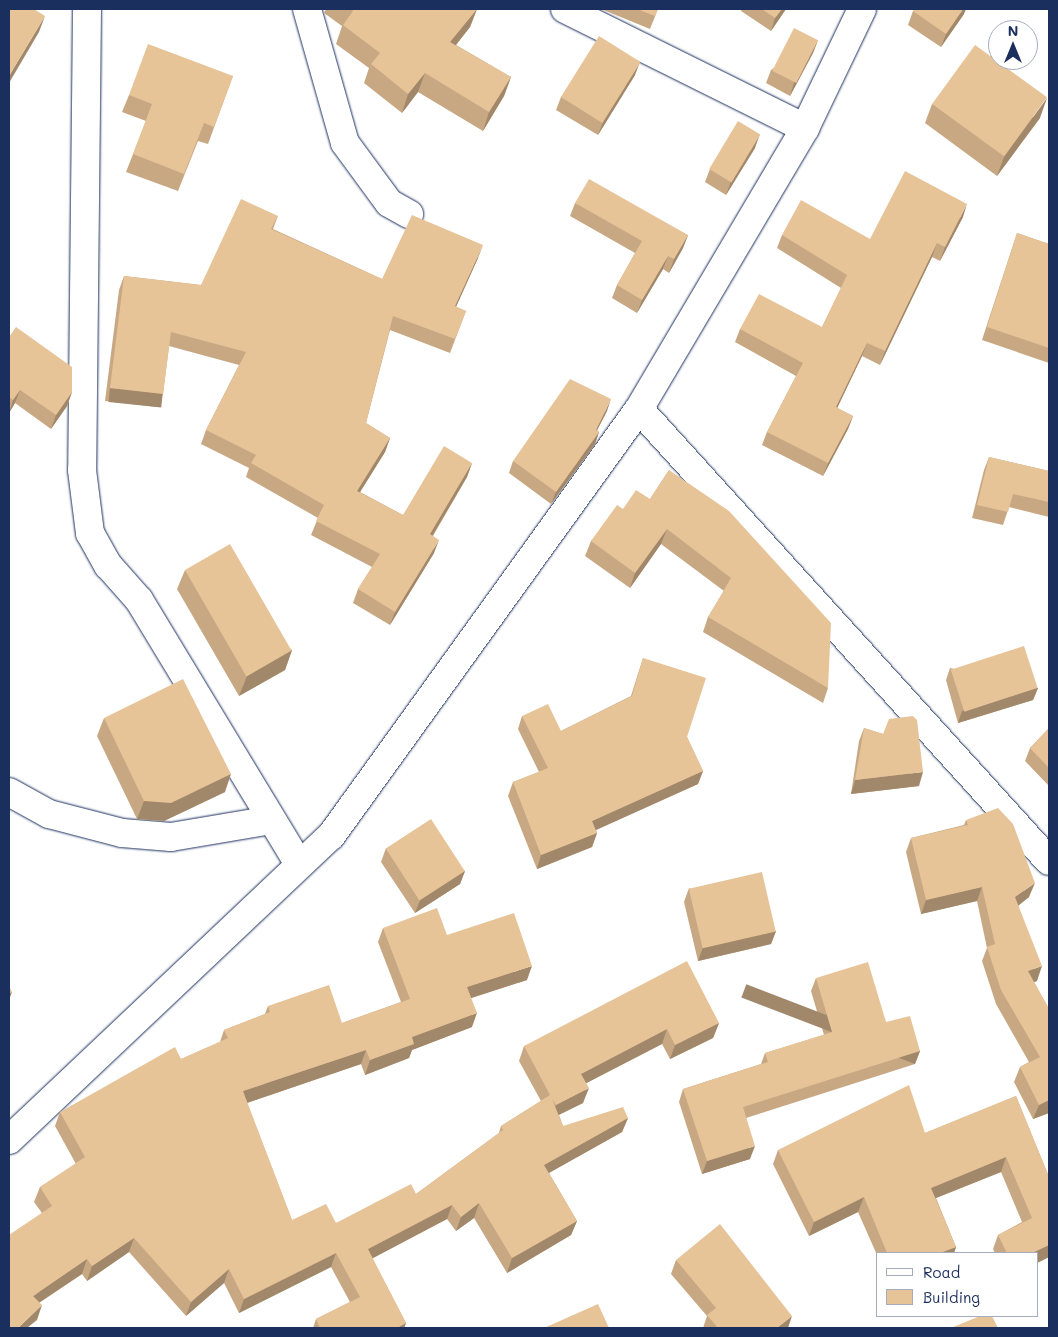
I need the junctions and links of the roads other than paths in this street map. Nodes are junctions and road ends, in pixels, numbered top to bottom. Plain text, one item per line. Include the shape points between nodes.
1 (86, 9) edge
2 (307, 9) edge
3 (565, 9) edge
4 (862, 9) edge
5 (805, 128) junction
6 (409, 214) dead end
7 (639, 409) junction
8 (9, 792) edge
9 (272, 820) junction
10 (1049, 861) edge
11 (299, 864) junction
12 (9, 1140) edge

1 - 9 street via 82,470 90,533 108,565 139,600
2 - 6 street via 345,143 389,203
3 - 5 street
4 - 5 street
5 - 7 street
7 - 10 street
7 - 11 street via 332,836
8 - 9 street via 48,814 122,833 172,837
9 - 11 street
11 - 12 street

